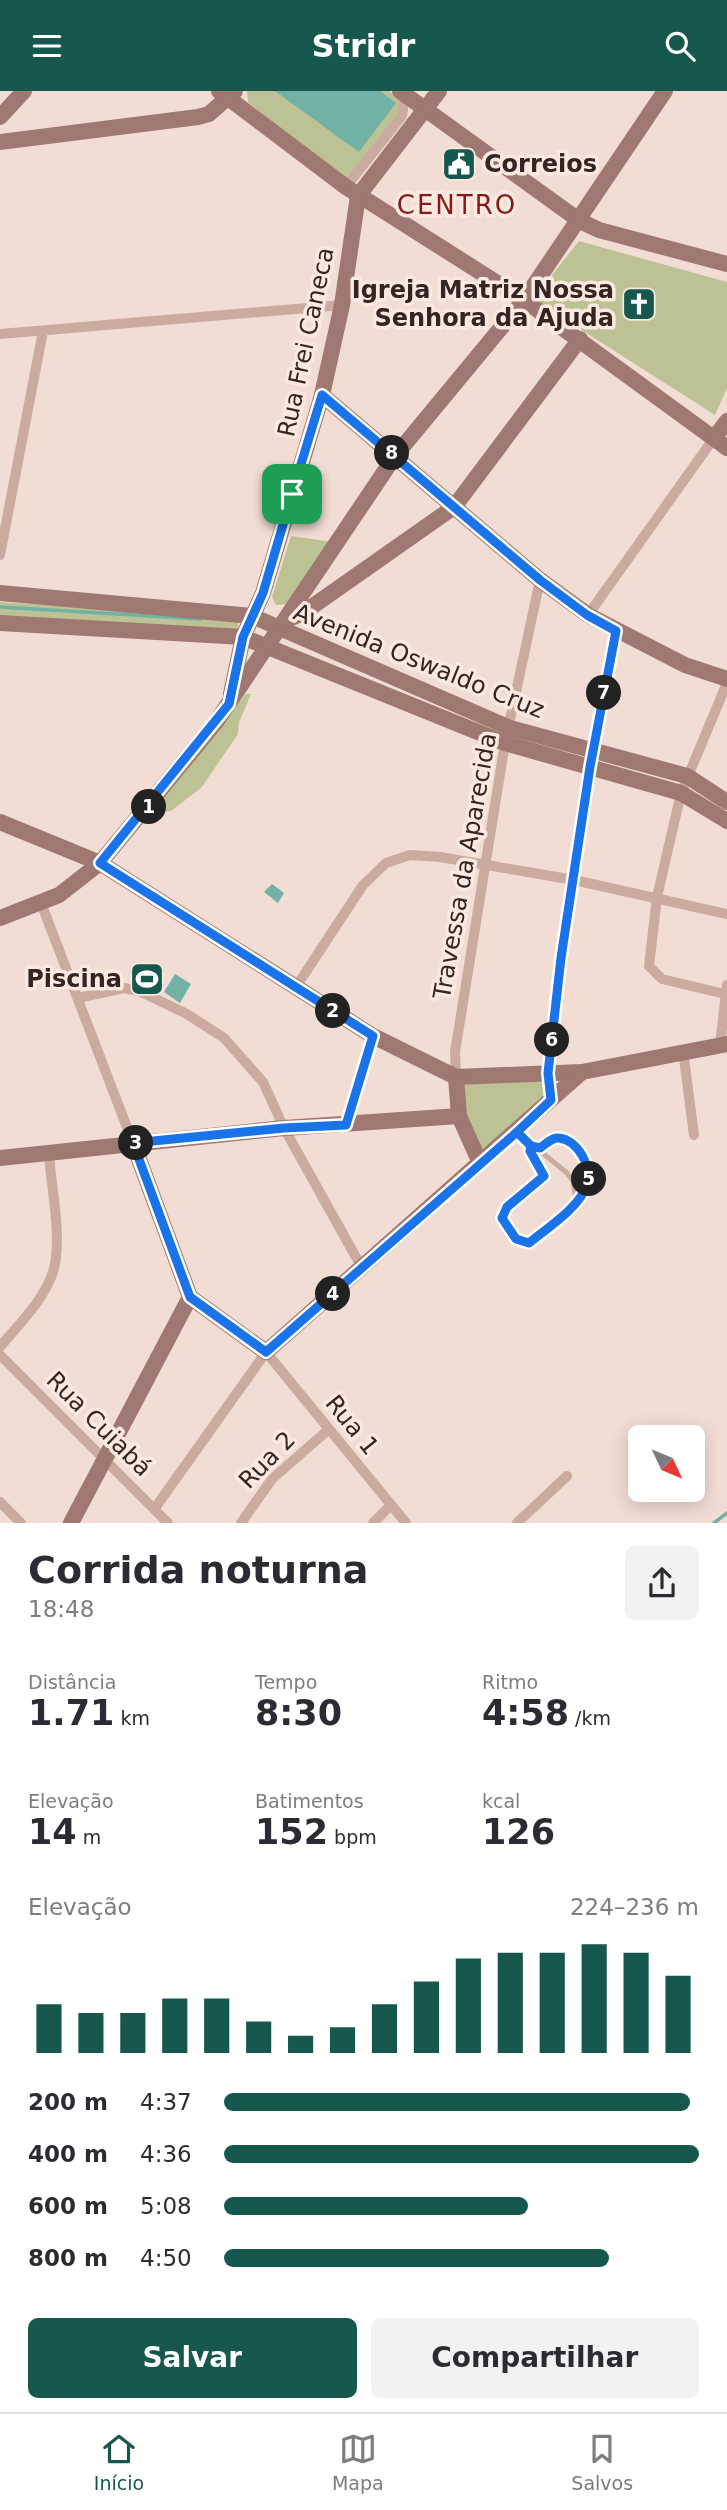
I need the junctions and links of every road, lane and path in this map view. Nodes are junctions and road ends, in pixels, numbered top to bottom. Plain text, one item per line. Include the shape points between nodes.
1 (24, 91) edge
2 (439, 91) edge
3 (665, 91) edge
4 (402, 93) edge
5 (228, 94) edge
6 (423, 109) junction
7 (0, 117) edge
8 (0, 142) edge
9 (352, 191) junction
10 (580, 221) junction
11 (727, 264) edge
12 (524, 300) junction
13 (342, 305) junction
14 (43, 331) junction
15 (0, 334) edge
16 (580, 339) junction
17 (322, 395) junction
18 (726, 420) edge
19 (720, 443) edge
20 (395, 456) junction
21 (454, 507) junction
22 (0, 555) edge
23 (540, 580) junction
24 (0, 593) edge
25 (298, 610) junction
26 (587, 615) junction
27 (252, 616) junction
28 (0, 623) edge
29 (281, 625) junction
30 (616, 631) junction
31 (243, 637) junction
32 (268, 647) junction
33 (727, 681) edge
34 (229, 704) junction
35 (508, 736) junction
36 (593, 750) junction
37 (590, 767) junction
38 (687, 776) junction
39 (681, 793) junction
40 (727, 802) edge
41 (727, 821) edge
42 (0, 823) edge
43 (100, 863) junction
44 (487, 867) junction
45 (574, 880) junction
46 (657, 897) junction
47 (41, 903) junction
48 (727, 914) edge
49 (0, 918) edge
50 (296, 987) junction
51 (726, 990) edge
52 (78, 998) junction
53 (373, 1036) junction
54 (723, 1044) edge
55 (684, 1051) junction
56 (582, 1072) junction
57 (548, 1073) junction
58 (456, 1077) junction
59 (551, 1100) junction
60 (459, 1116) junction
61 (346, 1125) junction
62 (284, 1128) junction
63 (517, 1132) junction
64 (694, 1135) dead end
65 (133, 1143) junction
66 (531, 1146) junction
67 (540, 1148) junction
68 (49, 1154) junction
69 (0, 1157) edge
70 (480, 1163) junction
71 (576, 1201) junction
72 (362, 1268) junction
73 (190, 1297) junction
74 (0, 1347) edge
75 (266, 1352) junction
76 (0, 1355) edge
77 (328, 1430) junction
78 (104, 1460) junction
79 (567, 1476) dead end
80 (0, 1502) edge
81 (390, 1506) junction
82 (155, 1508) junction
83 (21, 1523) edge
84 (71, 1523) edge
85 (168, 1523) edge
86 (241, 1523) edge
87 (373, 1523) edge
88 (406, 1523) edge
89 (517, 1523) edge

1 - 7 street
2 - 6 street
3 - 10 street
4 - 6 street
4 - 9 street via 401,116
5 - 8 street via 209,114 198,117
5 - 9 street
6 - 9 street
6 - 10 street
9 - 12 street
9 - 13 street, Rua Frei Caneca
10 - 11 street
10 - 12 street
12 - 16 street
12 - 20 street
13 - 14 street
13 - 17 street, Rua Frei Caneca
14 - 15 street
14 - 22 street
16 - 19 street
16 - 21 street
17 - 20 street
17 - 27 street, Rua Frei Caneca via 263,593
18 - 19 street
19 - 26 street
20 - 21 street
20 - 25 street
21 - 23 street
21 - 25 street
23 - 26 street
23 - 35 street, Travessa da Aparecida
24 - 27 street, Avenida Oswaldo Cruz
25 - 29 street
26 - 30 street
27 - 29 street, Avenida Oswaldo Cruz
27 - 31 street, Rua Frei Caneca
28 - 31 street, Avenida Oswaldo Cruz
29 - 32 street
29 - 35 street, Avenida Oswaldo Cruz
30 - 33 street
30 - 36 street
31 - 32 street, Avenida Oswaldo Cruz
31 - 34 street, Rua Frei Caneca
32 - 34 street
32 - 35 street, Avenida Oswaldo Cruz
33 - 38 street
34 - 43 street
35 - 36 street, Avenida Oswaldo Cruz
35 - 37 street, Avenida Oswaldo Cruz
35 - 44 street, Travessa da Aparecida
36 - 37 street
36 - 38 street, Avenida Oswaldo Cruz
37 - 39 street, Avenida Oswaldo Cruz
37 - 45 street
38 - 39 street
38 - 40 street, Avenida Oswaldo Cruz
39 - 41 street, Avenida Oswaldo Cruz
39 - 46 street
42 - 43 street
43 - 47 street via 79,882
43 - 50 street
44 - 45 street
44 - 50 street via 440,857 397,857 373,874
44 - 58 street, Travessa da Aparecida via 455,1052
45 - 46 street
45 - 57 street
46 - 48 street
46 - 51 street via 651,971 662,979
47 - 49 street
47 - 52 street
50 - 53 street
51 - 54 street
52 - 62 street via 124,988 187,1014 243,1057 263,1082
52 - 65 street
53 - 58 street
53 - 61 street
54 - 55 street
55 - 56 street
55 - 64 street
56 - 57 street
56 - 59 street
57 - 58 street
57 - 59 street
58 - 60 street
59 - 63 street
60 - 61 street
60 - 70 street
61 - 62 street
62 - 65 street
62 - 72 street
63 - 66 lane
63 - 70 street
65 - 68 street
65 - 73 street
66 - 67 lane
66 - 71 lane via 544,1176 503,1212 502,1218 516,1239 529,1243
67 - 71 lane via 573,1181
67 - 71 lane via 560,1138 583,1158 589,1177
68 - 69 street
68 - 74 street via 56,1240 52,1274 38,1300
70 - 72 street
72 - 75 street
73 - 75 street
73 - 78 street
75 - 77 street, Rua 1
75 - 82 street
76 - 78 street, Rua Cuiabá
77 - 81 street, Rua 1
77 - 86 street, Rua 2 via 272,1479
78 - 82 street, Rua Cuiabá
78 - 84 street
79 - 89 street
80 - 83 street
81 - 87 street
81 - 88 street, Rua 1
82 - 85 street, Rua Cuiabá

